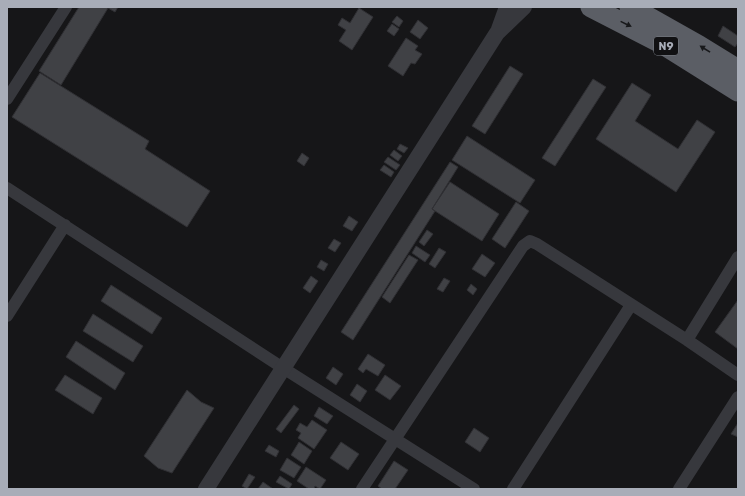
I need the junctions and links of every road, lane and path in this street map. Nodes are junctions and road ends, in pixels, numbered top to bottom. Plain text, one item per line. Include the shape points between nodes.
1 (66, 7) edge
2 (507, 7) edge
3 (524, 7) edge
4 (591, 7) edge
5 (630, 7) edge
6 (497, 33) junction
7 (738, 70) edge
8 (738, 92) edge
9 (7, 99) edge
10 (7, 188) edge
11 (65, 225) junction
12 (738, 257) edge
13 (631, 305) junction
14 (7, 316) edge
15 (687, 340) junction
16 (283, 368) junction
17 (738, 375) edge
18 (738, 396) edge
19 (395, 439) junction
20 (206, 489) edge
21 (362, 489) edge
22 (474, 489) edge
23 (513, 489) edge
24 (679, 489) edge

1 - 9 street
2 - 6 street
3 - 6 street
4 -> 8 highway, N9 via 657,41
7 -> 5 highway, N9
6 - 16 street
10 - 11 street
11 - 14 street
11 - 16 street
12 - 15 street
13 - 15 street
13 - 19 street via 530,241 523,246
13 - 23 street
15 - 17 street
16 - 19 street
16 - 20 street
18 - 24 street
19 - 21 street
19 - 22 street

